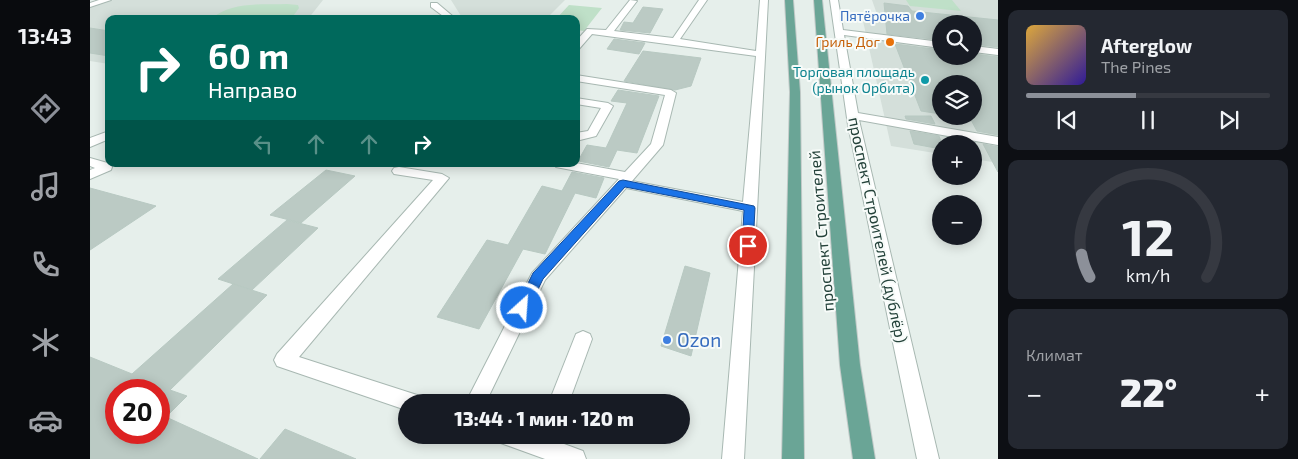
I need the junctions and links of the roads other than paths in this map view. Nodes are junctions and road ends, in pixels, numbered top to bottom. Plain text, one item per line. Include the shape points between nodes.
1 (107, 0) edge
2 (623, 0) edge
3 (702, 0) edge
4 (764, 0) edge
5 (789, 0) edge
6 (818, 0) edge
7 (834, 0) edge
8 (90, 5) edge
9 (434, 5) dead end
10 (447, 15) edge
11 (840, 32) junction
12 (608, 33) junction
13 (581, 37) edge
14 (675, 41) junction
15 (932, 44) edge
16 (982, 50) edge
17 (998, 52) edge
18 (760, 54) junction
19 (580, 79) edge
20 (580, 102) edge
21 (854, 116) junction
22 (105, 136) edge
23 (580, 136) edge
24 (998, 141) edge
25 (90, 143) edge
26 (90, 162) edge
27 (105, 167) edge
28 (106, 167) edge
29 (572, 167) edge
30 (400, 171) dead end
31 (90, 175) edge
32 (625, 180) junction
33 (750, 208) junction
34 (584, 339) dead end
35 (480, 394) edge
36 (562, 394) edge
37 (398, 398) edge
38 (549, 444) edge
39 (575, 459) edge
40 (733, 459) edge
41 (793, 459) edge
42 (864, 459) edge
43 (928, 459) edge

1 - 8 street
2 - 12 street via 633,1
3 - 14 street
4 - 18 street
5 - 41 main road, проспект Строителей via 795,92
6 - 42 main road, проспект Строителей via 850,365
7 - 11 street, проспект Строителей (дублёр)
9 - 10 street
11 - 15 street
11 - 21 street, проспект Строителей (дублёр)
12 - 13 street via 590,31
12 - 14 street
14 - 18 street
16 - 17 street
18 - 33 street
19 - 32 street via 671,93 657,145
20 - 23 street via 608,106 592,134
21 - 24 street
21 - 43 street, проспект Строителей (дублёр)
22 - 25 street
26 - 27 street
28 - 31 street
29 - 32 street
30 - 37 street via 442,178 284,360
32 - 33 street
32 - 35 street via 538,277
33 - 40 street
34 - 36 street
38 - 39 street

